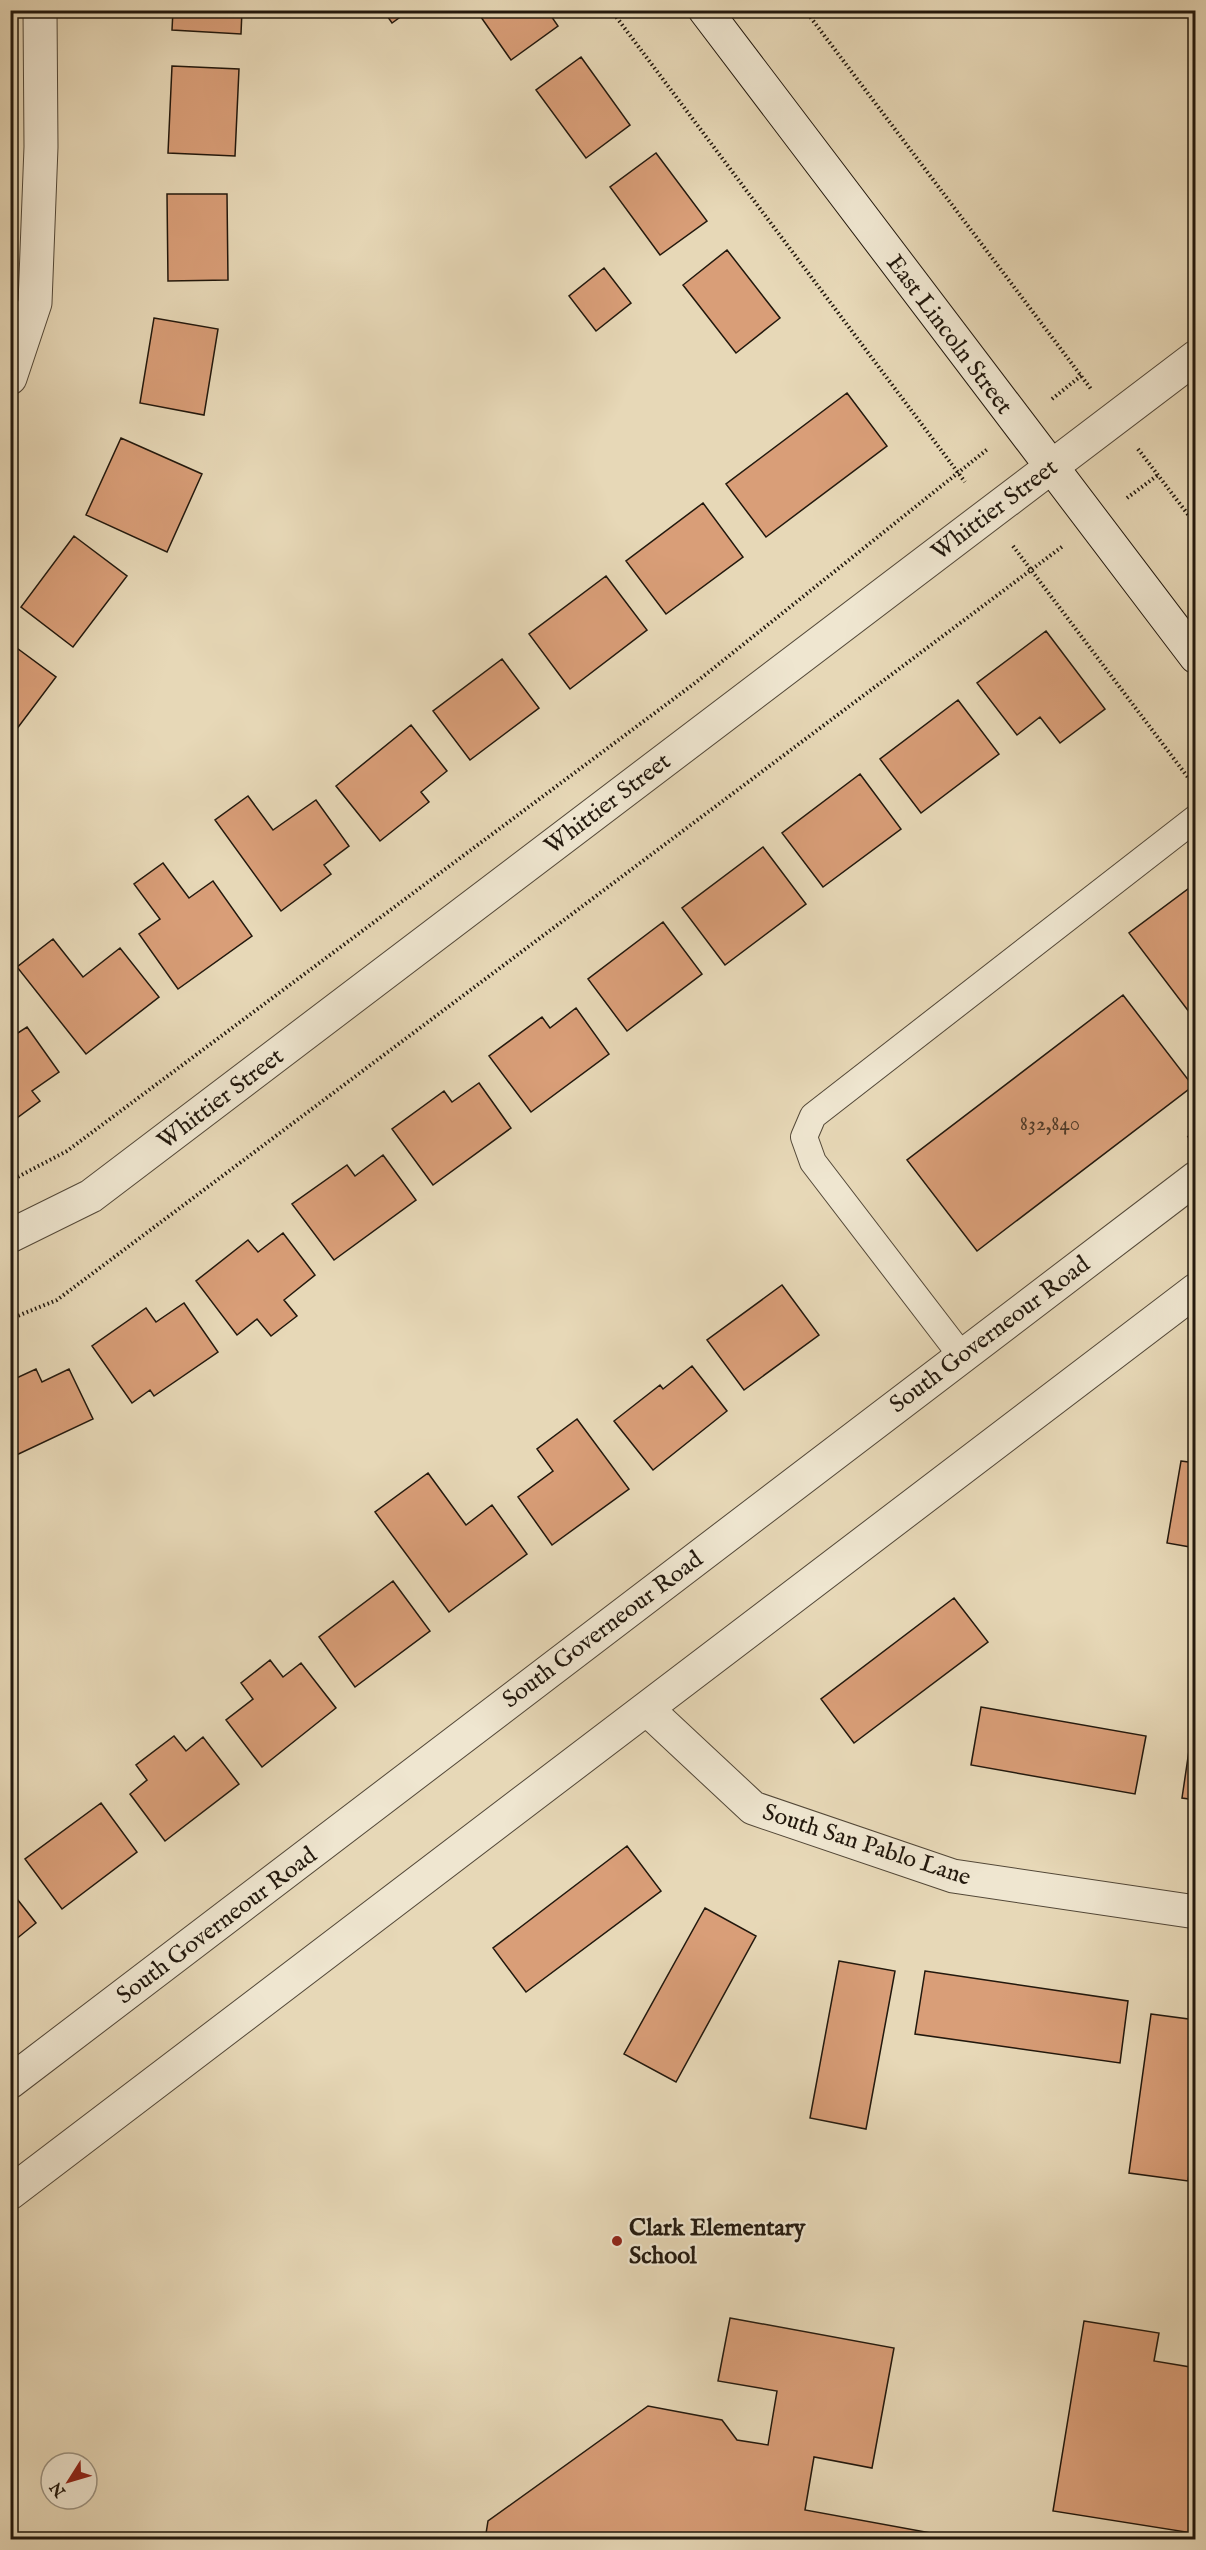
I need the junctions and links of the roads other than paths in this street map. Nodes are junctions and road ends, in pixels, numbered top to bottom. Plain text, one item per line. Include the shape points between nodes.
1 (40, 10) edge
2 (705, 10) edge
3 (1196, 357) edge
4 (10, 378) edge
5 (1049, 466) junction
6 (1196, 657) edge
7 (1196, 818) edge
8 (1196, 1178) edge
9 (10, 1236) edge
10 (1196, 1290) edge
11 (961, 1355) junction
12 (647, 1708) junction
13 (1196, 1911) edge
14 (10, 2082) edge
15 (10, 2193) edge

1 - 4 street via 41,147 35,303
2 - 5 street, East Lincoln Street
3 - 5 street, Whittier Street
5 - 6 street, East Lincoln Street
5 - 9 street, Whittier Street via 91,1196
7 - 11 lane via 813,1116 804,1137 813,1162
8 - 11 street, South Governeour Road
10 - 12 street
11 - 14 street, South Governeour Road
12 - 13 street, South San Pablo Lane via 753,1808 953,1876
12 - 15 street

